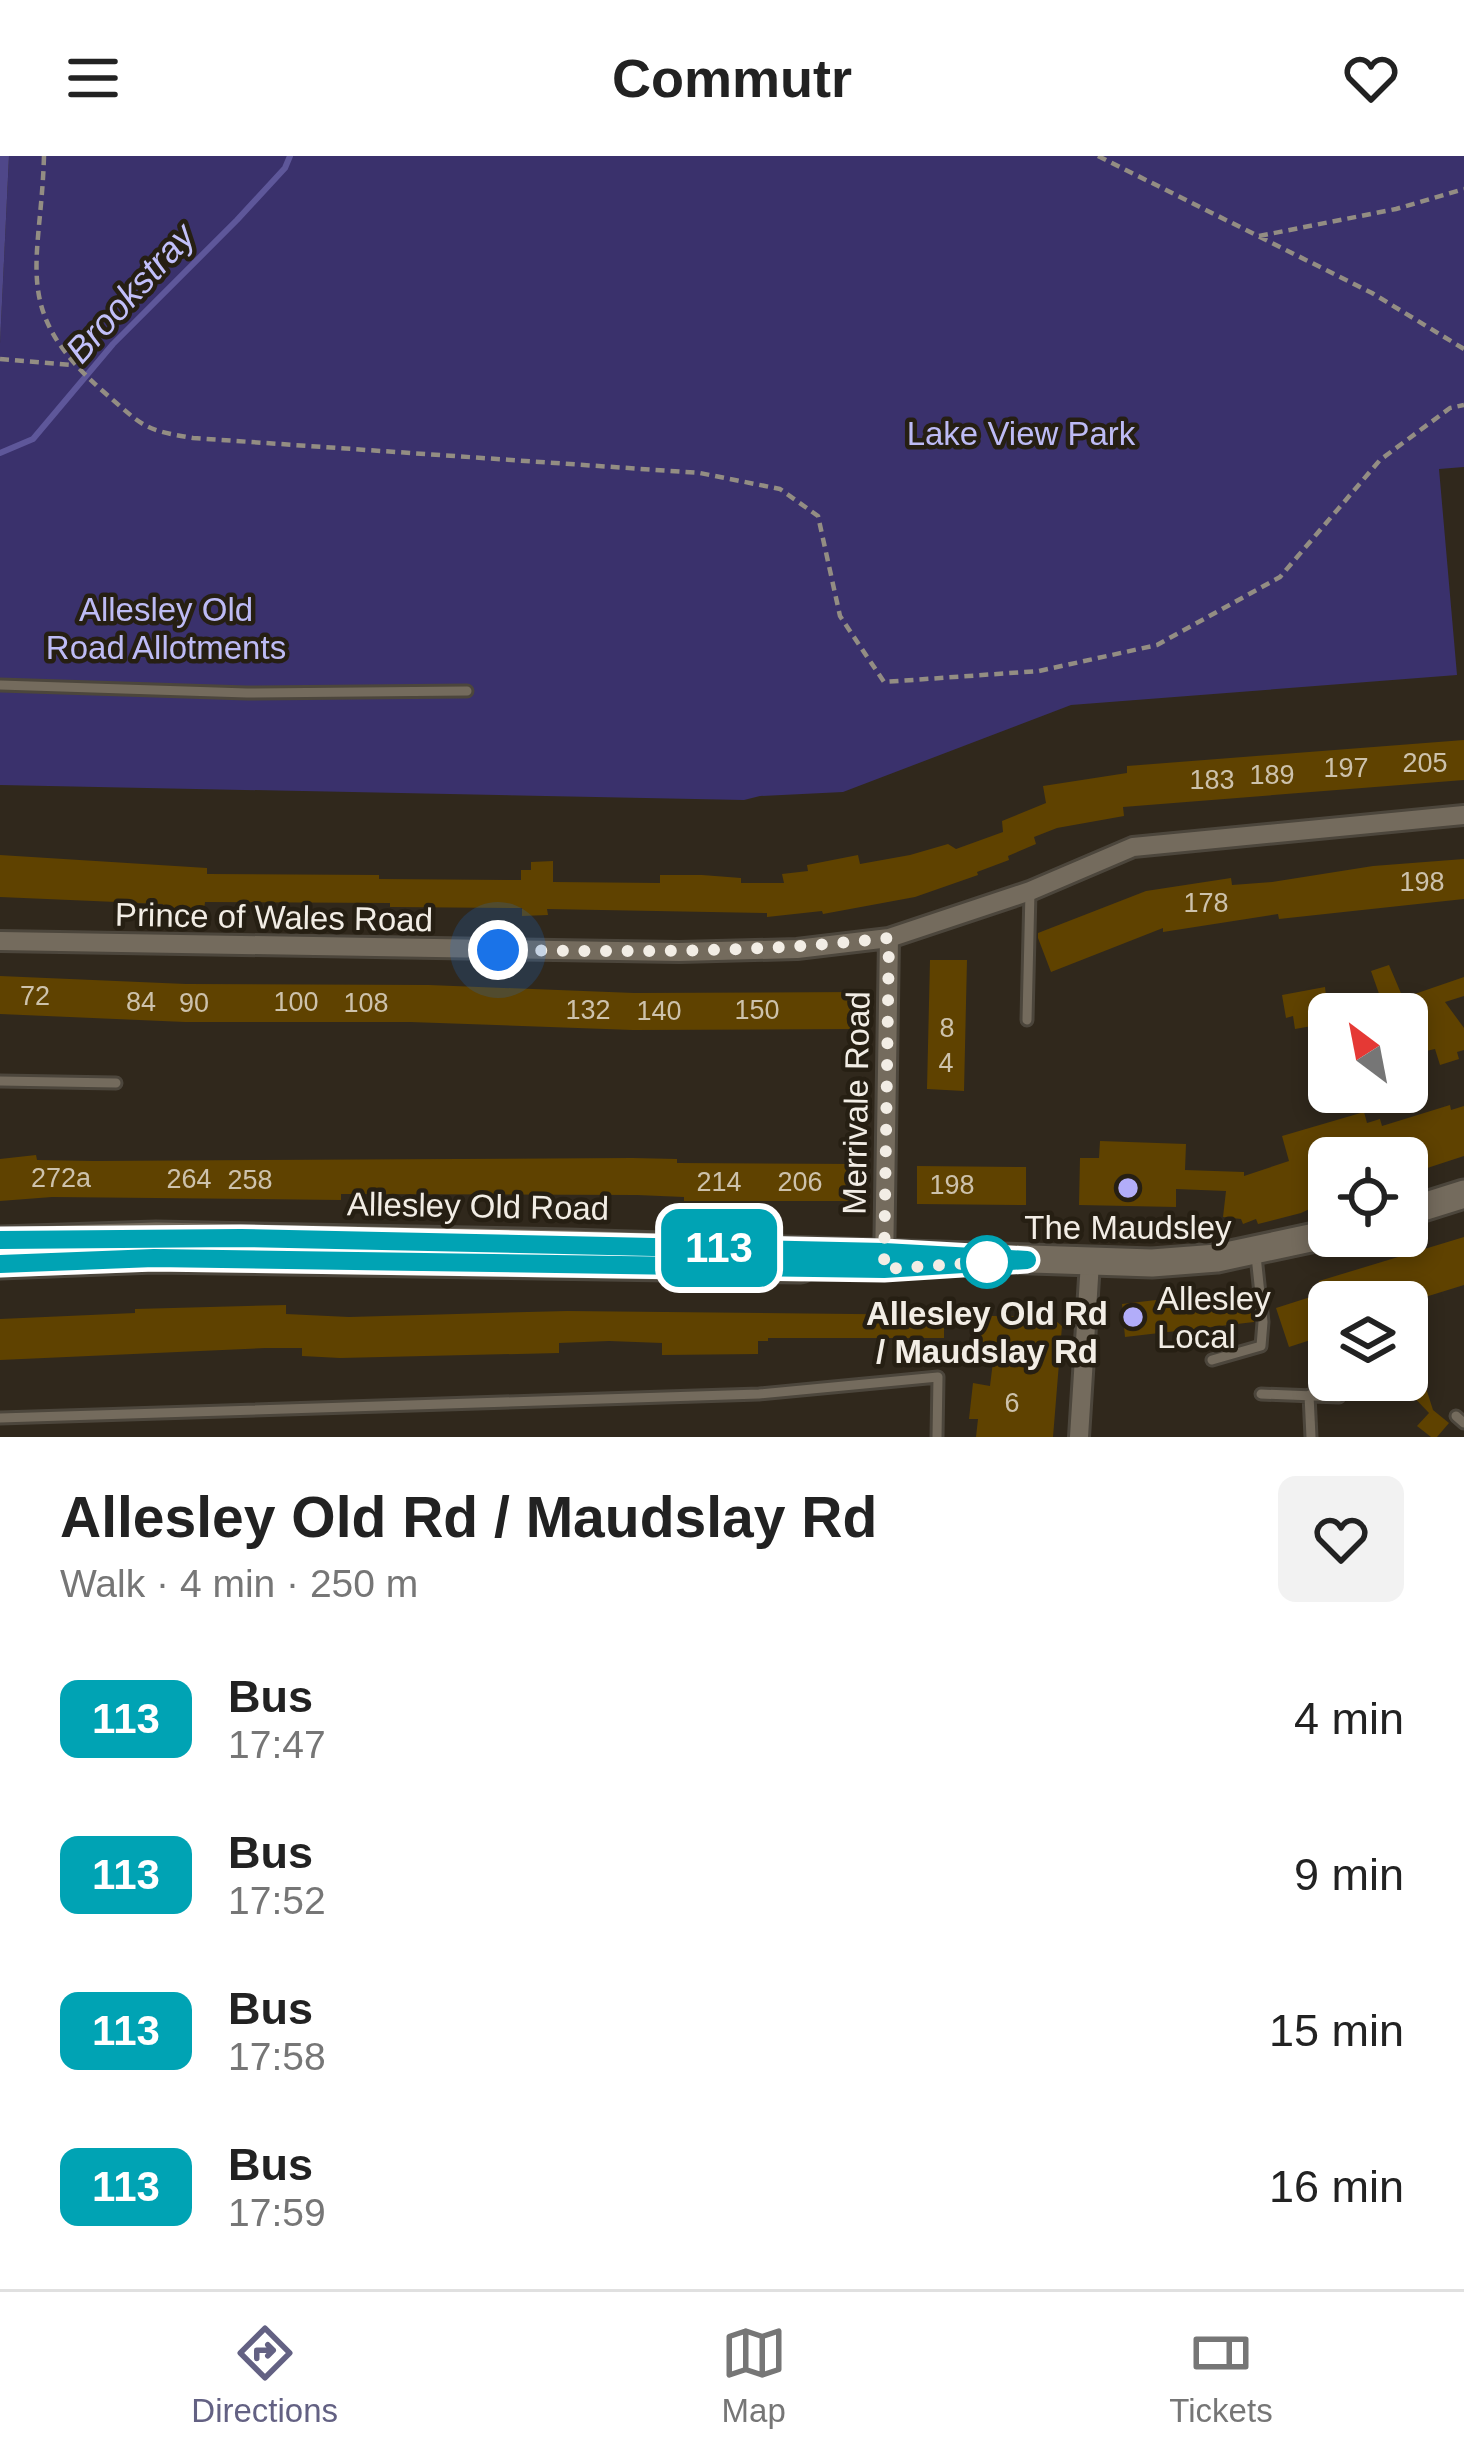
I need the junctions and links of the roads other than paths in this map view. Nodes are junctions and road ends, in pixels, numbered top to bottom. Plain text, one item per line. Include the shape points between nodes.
1 (0, 685) edge
2 (467, 691) dead end
3 (1464, 815) edge
4 (1030, 892) junction
5 (889, 938) junction
6 (0, 941) edge
7 (1027, 1020) dead end
8 (0, 1082) edge
9 (116, 1083) dead end
10 (1464, 1194) edge
11 (1428, 1205) edge
12 (1308, 1239) edge
13 (0, 1240) edge
14 (326, 1250) junction
15 (1256, 1251) junction
16 (884, 1260) junction
17 (1090, 1262) junction
18 (0, 1264) edge
19 (1212, 1360) dead end
20 (1261, 1394) dead end
21 (1308, 1395) edge
22 (1309, 1401) edge
23 (0, 1418) edge
24 (937, 1437) edge
25 (1079, 1437) edge
26 (1311, 1437) edge

1 - 2 lane
3 - 4 street, Prince of Wales Road via 1133,847
4 - 5 street, Prince of Wales Road
4 - 7 lane
5 - 6 street, Prince of Wales Road via 680,952
5 - 16 street, Merrivale Road
8 - 9 lane
10 - 11 main road
12 - 15 main road, Allesley Old Road
13 - 14 main road, Allesley Old Road via 156,1236
14 - 16 main road, Allesley Old Road
14 - 18 main road, Allesley Old Road
15 - 17 main road, Allesley Old Road
15 - 19 lane via 1261,1346
16 - 17 main road, Allesley Old Road
17 - 25 street
20 - 21 lane
22 - 26 lane
23 - 24 lane via 759,1394 938,1377

